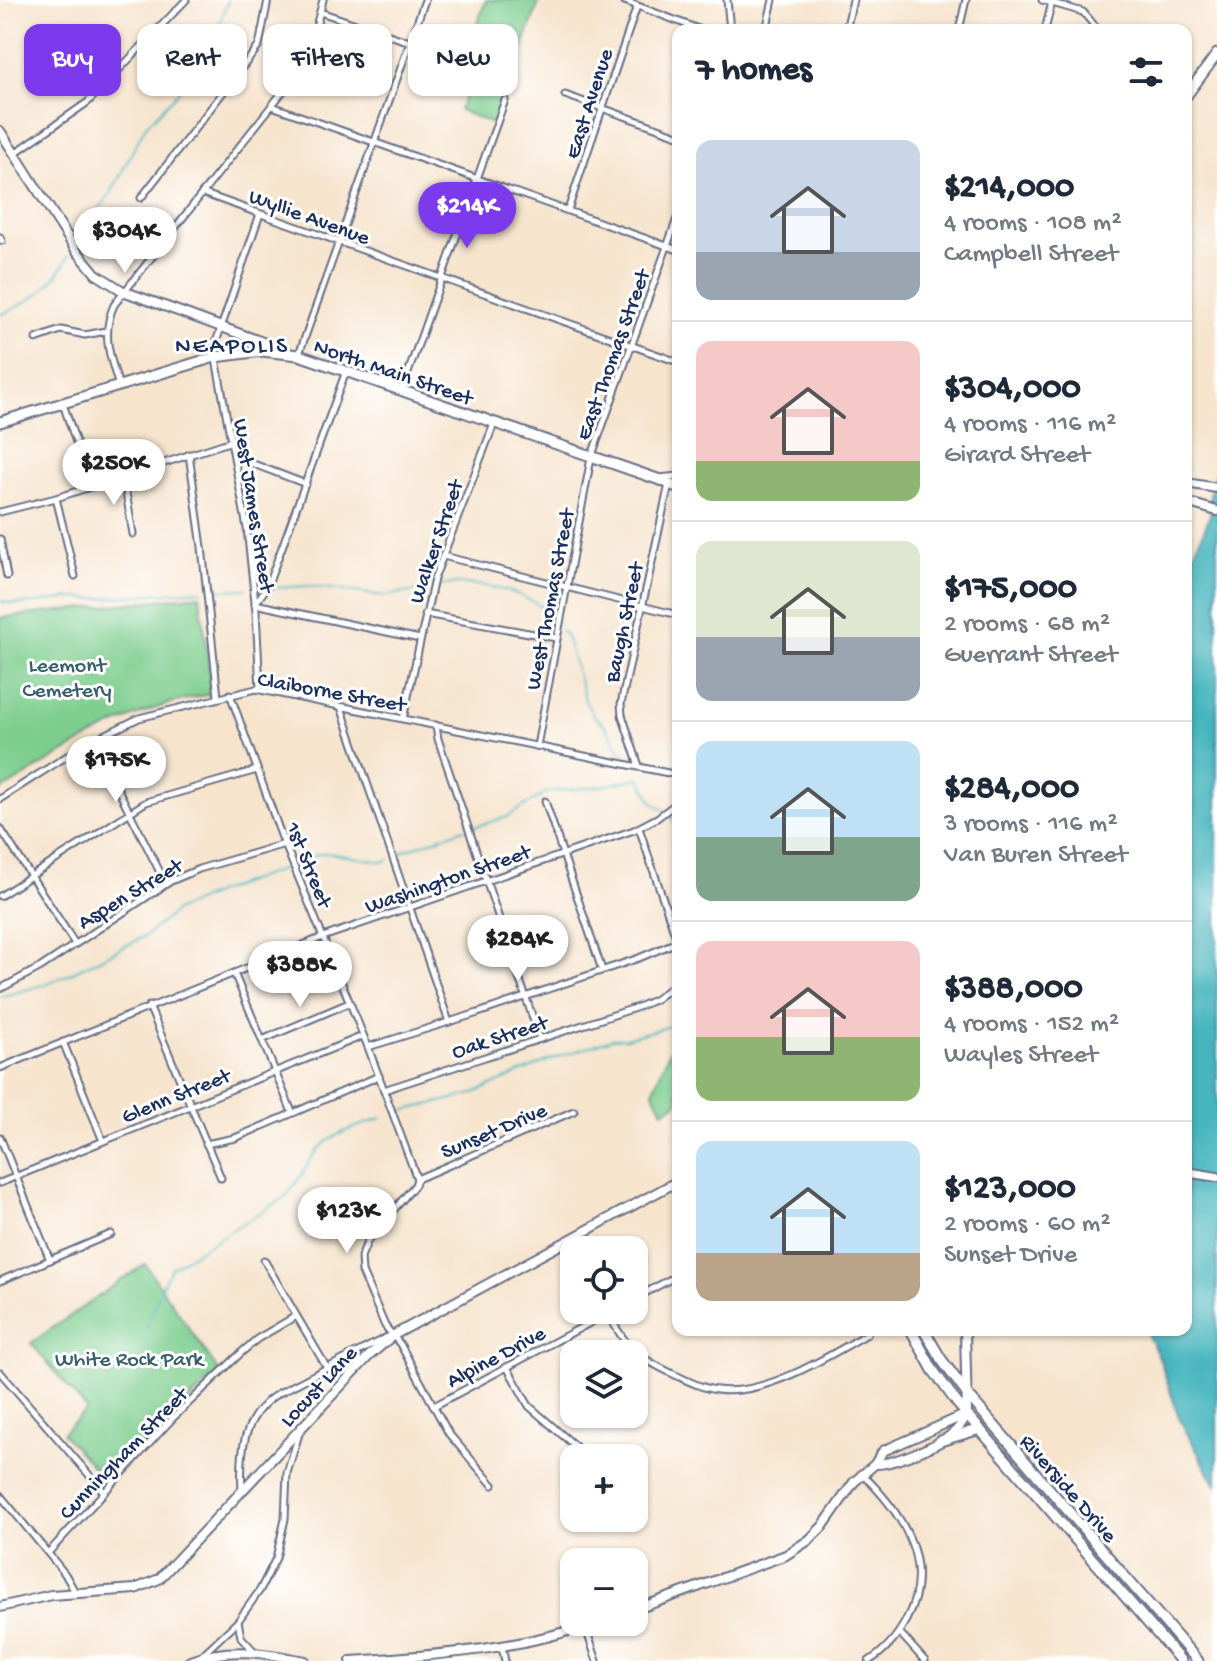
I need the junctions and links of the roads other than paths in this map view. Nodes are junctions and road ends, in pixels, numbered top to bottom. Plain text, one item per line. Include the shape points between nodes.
1 (186, 0) edge
2 (268, 0) edge
3 (323, 0) edge
4 (425, 0) edge
5 (622, 0) edge
6 (727, 0) edge
7 (773, 0) edge
8 (853, 0) edge
9 (966, 0) edge
10 (1042, 0) edge
11 (1052, 2) junction
12 (637, 6) junction
13 (320, 12) junction
14 (416, 24) edge
15 (685, 24) edge
16 (729, 24) edge
17 (767, 24) edge
18 (847, 24) edge
19 (960, 24) edge
20 (1046, 24) edge
21 (1093, 24) edge
22 (408, 41) edge
23 (408, 48) edge
24 (1217, 54) edge
25 (1192, 88) edge
26 (565, 95) dead end
27 (505, 100) dead end
28 (272, 106) junction
29 (602, 109) junction
30 (0, 131) edge
31 (672, 133) edge
32 (374, 143) junction
33 (14, 154) junction
34 (477, 178) junction
35 (202, 193) junction
36 (141, 198) dead end
37 (568, 210) junction
38 (260, 214) junction
39 (672, 232) edge
40 (339, 242) junction
41 (667, 246) junction
42 (672, 248) edge
43 (441, 278) junction
44 (123, 291) junction
45 (220, 327) junction
46 (106, 331) junction
47 (36, 339) dead end
48 (631, 347) junction
49 (299, 355) junction
50 (215, 357) junction
51 (672, 360) edge
52 (346, 371) junction
53 (120, 387) junction
54 (401, 391) junction
55 (63, 404) junction
56 (0, 422) edge
57 (494, 424) junction
58 (232, 441) junction
59 (189, 454) junction
60 (235, 457) junction
61 (591, 458) junction
62 (123, 475) junction
63 (672, 477) edge
64 (657, 479) junction
65 (306, 484) junction
66 (1192, 484) edge
67 (672, 485) edge
68 (91, 486) junction
69 (1217, 488) edge
70 (672, 494) edge
71 (56, 498) junction
72 (1192, 504) edge
73 (1217, 511) edge
74 (0, 512) edge
75 (133, 534) dead end
76 (0, 539) edge
77 (443, 556) junction
78 (7, 576) dead end
79 (75, 576) dead end
80 (567, 587) junction
81 (255, 604) junction
82 (642, 606) junction
83 (425, 614) junction
84 (672, 614) edge
85 (556, 638) junction
86 (420, 639) junction
87 (260, 689) junction
88 (230, 694) junction
89 (218, 697) junction
90 (341, 706) junction
91 (403, 719) junction
92 (436, 725) junction
93 (93, 740) junction
94 (537, 746) junction
95 (639, 767) junction
96 (257, 770) junction
97 (672, 774) edge
98 (0, 799) edge
99 (545, 801) dead end
100 (672, 807) edge
101 (129, 813) junction
102 (0, 828) edge
103 (639, 828) junction
104 (285, 844) junction
105 (562, 855) junction
106 (31, 876) junction
107 (486, 881) junction
108 (166, 884) junction
109 (0, 896) edge
110 (409, 906) junction
111 (672, 924) edge
112 (323, 937) junction
113 (75, 944) junction
114 (672, 944) edge
115 (602, 970) junction
116 (234, 973) junction
117 (672, 987) edge
118 (0, 989) edge
119 (525, 996) junction
120 (349, 1003) junction
121 (149, 1006) junction
122 (449, 1022) junction
123 (363, 1036) junction
124 (540, 1039) junction
125 (262, 1040) junction
126 (63, 1042) junction
127 (368, 1047) junction
128 (0, 1068) edge
129 (274, 1071) junction
130 (379, 1076) junction
131 (384, 1090) junction
132 (189, 1106) junction
133 (574, 1111) dead end
134 (292, 1112) junction
135 (0, 1137) edge
136 (103, 1141) junction
137 (206, 1144) junction
138 (1192, 1173) edge
139 (16, 1177) junction
140 (1217, 1177) edge
141 (221, 1178) dead end
142 (417, 1179) junction
143 (0, 1183) edge
144 (672, 1184) edge
145 (111, 1234) dead end
146 (575, 1236) edge
147 (560, 1244) edge
148 (50, 1260) junction
149 (264, 1260) dead end
150 (672, 1278) edge
151 (0, 1281) edge
152 (648, 1291) edge
153 (296, 1316) junction
154 (585, 1324) edge
155 (615, 1324) edge
156 (392, 1336) junction
157 (864, 1336) edge
158 (914, 1336) edge
159 (928, 1336) edge
160 (965, 1336) edge
161 (507, 1367) junction
162 (327, 1368) junction
163 (0, 1372) edge
164 (967, 1394) junction
165 (434, 1406) junction
166 (967, 1414) junction
167 (935, 1428) junction
168 (980, 1429) junction
169 (300, 1430) junction
170 (940, 1441) junction
171 (573, 1444) edge
172 (875, 1464) junction
173 (861, 1473) junction
174 (493, 1485) dead end
175 (104, 1492) junction
176 (242, 1493) junction
177 (0, 1495) edge
178 (1062, 1504) junction
179 (1053, 1513) junction
180 (48, 1553) junction
181 (75, 1592) junction
182 (648, 1605) edge
183 (0, 1607) edge
184 (238, 1621) junction
185 (1168, 1627) junction
186 (560, 1632) edge
187 (899, 1632) junction
188 (1159, 1635) junction
189 (588, 1636) edge
190 (502, 1647) junction
191 (249, 1655) edge
192 (195, 1659) edge
193 (305, 1661) edge
194 (351, 1661) edge
195 (363, 1661) edge
196 (505, 1661) edge
197 (597, 1661) edge
198 (869, 1661) edge
199 (925, 1661) edge
200 (1181, 1661) edge
201 (1198, 1661) edge

1 - 33 street via 88,102
2 - 36 street via 259,46
3 - 13 street
4 - 14 street
5 - 12 street
6 - 16 street
7 - 17 street
8 - 18 street
9 - 19 street
10 - 11 street
11 - 20 street
11 - 21 street via 1083,12
12 - 15 street
12 - 29 street, East Avenue
13 - 22 street
13 - 28 street via 307,61
23 - 32 street
24 - 25 main road
26 - 29 street
27 - 34 street
28 - 32 street
28 - 35 street
29 - 31 street
29 - 37 street, East Avenue
30 - 33 main road
32 - 34 street
32 - 40 street
33 - 44 main road via 83,259
34 - 37 street
34 - 43 street
35 - 38 street, Wyllie Avenue
35 - 44 street
37 - 41 street
38 - 40 street, Wyllie Avenue
38 - 45 street, West James Street
39 - 41 street, East Thomas Street
40 - 43 street, Wyllie Avenue
40 - 49 street
41 - 42 street
41 - 48 street, East Thomas Street
43 - 48 street, Wyllie Avenue
43 - 54 street
44 - 45 main road
44 - 46 street
45 - 49 main road
45 - 50 street, West James Street
46 - 47 street via 85,335 61,330
46 - 53 street
48 - 51 street, Wyllie Avenue
48 - 61 street, East Thomas Street
49 - 50 main road, North Main Street via 262,351
49 - 52 main road, North Main Street
50 - 53 main road, North Main Street
50 - 58 street, West James Street
52 - 54 main road, North Main Street
52 - 65 street
53 - 55 main road, North Main Street
54 - 57 main road, North Main Street
55 - 56 main road, North Main Street
55 - 68 street
57 - 61 main road, North Main Street
57 - 77 street, Walker Street
58 - 59 street
58 - 60 street, West James Street
59 - 62 street
59 - 89 street
60 - 65 street
60 - 81 street, West James Street
61 - 64 main road, North Main Street
61 - 80 street, West Thomas Street
62 - 68 street
62 - 75 street
63 - 64 street
64 - 67 main road, North Main Street
65 - 81 street via 267,587
66 - 69 main road
68 - 71 street
70 - 82 street, Baugh Street
71 - 74 street
71 - 79 street
72 - 73 main road
76 - 78 street
77 - 80 street
77 - 83 street, Walker Street
80 - 82 street
80 - 85 street, West Thomas Street
81 - 86 street
81 - 87 street, West James Street
82 - 84 street
82 - 95 street, Baugh Street via 621,710
83 - 85 street
83 - 86 street, Walker Street
85 - 94 street, West Thomas Street
86 - 91 street, Walker Street
87 - 88 street, Claiborne Street
87 - 90 street, Claiborne Street
88 - 89 street, Claiborne Street
88 - 96 street, 1st Street
89 - 93 street, Claiborne Street via 150,714
90 - 91 street, Claiborne Street
90 - 110 street
91 - 92 street, Claiborne Street
92 - 94 street, Claiborne Street
92 - 107 street
93 - 98 street, Claiborne Street
93 - 101 street
94 - 95 street, Claiborne Street
95 - 97 street, Claiborne Street
96 - 101 street via 163,795
96 - 104 street, 1st Street
99 - 105 street
100 - 103 street, Washington Street
101 - 106 street
101 - 108 street
102 - 106 street
103 - 105 street, Washington Street
103 - 111 street
104 - 108 street, Aspen Street
104 - 112 street, 1st Street
105 - 107 street, Washington Street
105 - 115 street
106 - 109 street
106 - 113 street
107 - 110 street, Washington Street
107 - 119 street
108 - 113 street, Aspen Street
110 - 112 street, Washington Street
110 - 122 street
112 - 116 street, Washington Street
112 - 120 street, 1st Street
113 - 118 street, Aspen Street
114 - 115 street
115 - 119 street
116 - 121 street, Washington Street
116 - 125 street
117 - 124 street, Oak Street via 646,1004
119 - 122 street
119 - 124 street
120 - 123 street, 1st Street
120 - 125 street
121 - 126 street, Washington Street
121 - 132 street
122 - 127 street
123 - 127 street, 1st Street
123 - 129 street, Glenn Street
124 - 131 street, Oak Street
125 - 129 street
126 - 128 street, Washington Street
126 - 136 street
127 - 130 street, 1st Street
129 - 132 street, Glenn Street
129 - 134 street
130 - 131 street, 1st Street
130 - 134 street
131 - 142 street, 1st Street
132 - 136 street, Glenn Street
132 - 137 street
133 - 142 street, Sunset Drive
134 - 137 street via 235,1138
135 - 139 street
136 - 139 street, Glenn Street
137 - 141 street
138 - 140 main road
139 - 143 street, Glenn Street
139 - 148 street
142 - 156 street, Sunset Drive via 374,1232 361,1257 364,1279
144 - 146 main road, Locust Lane
145 - 148 street
147 - 156 main road, Locust Lane
148 - 151 street
149 - 153 street
150 - 152 street
153 - 162 street
153 - 175 street, Cunningham Street via 242,1352
154 - 161 street, Alpine Drive
155 - 157 street via 640,1356 719,1391 760,1386
156 - 162 street
156 - 165 street
156 - 169 main road, Locust Lane
158 - 166 main road, Riverside Drive
159 - 164 main road, Riverside Drive
160 - 164 main road
161 - 165 street, Alpine Drive
161 - 171 street via 529,1406
162 - 176 street via 277,1394 256,1412 243,1445
163 - 175 street
164 - 166 main road
164 - 178 main road, Riverside Drive
165 - 174 street via 453,1441
166 - 167 main road
166 - 168 main road, Riverside Drive
166 - 170 main road via 955,1432
167 - 170 main road
167 - 172 main road via 891,1446
168 - 170 main road
168 - 179 main road, Riverside Drive
169 - 176 main road, Locust Lane
169 - 184 street via 289,1463 276,1558
170 - 172 main road
172 - 173 main road
173 - 182 main road via 823,1526 786,1555
173 - 187 street via 897,1516 918,1560 918,1588
175 - 180 street, Cunningham Street
176 - 181 main road, Locust Lane via 152,1584
177 - 180 street
178 - 179 street
178 - 185 main road, Riverside Drive
179 - 188 main road, Riverside Drive
180 - 181 street
181 - 183 main road, Locust Lane
184 - 191 street
184 - 192 street
185 - 188 street
185 - 201 main road, Riverside Drive
186 - 190 main road
187 - 198 street
187 - 199 street
188 - 200 main road, Riverside Drive
189 - 197 street
190 - 195 main road
190 - 196 street
191 - 192 main road
191 - 193 main road
194 - 195 main road

